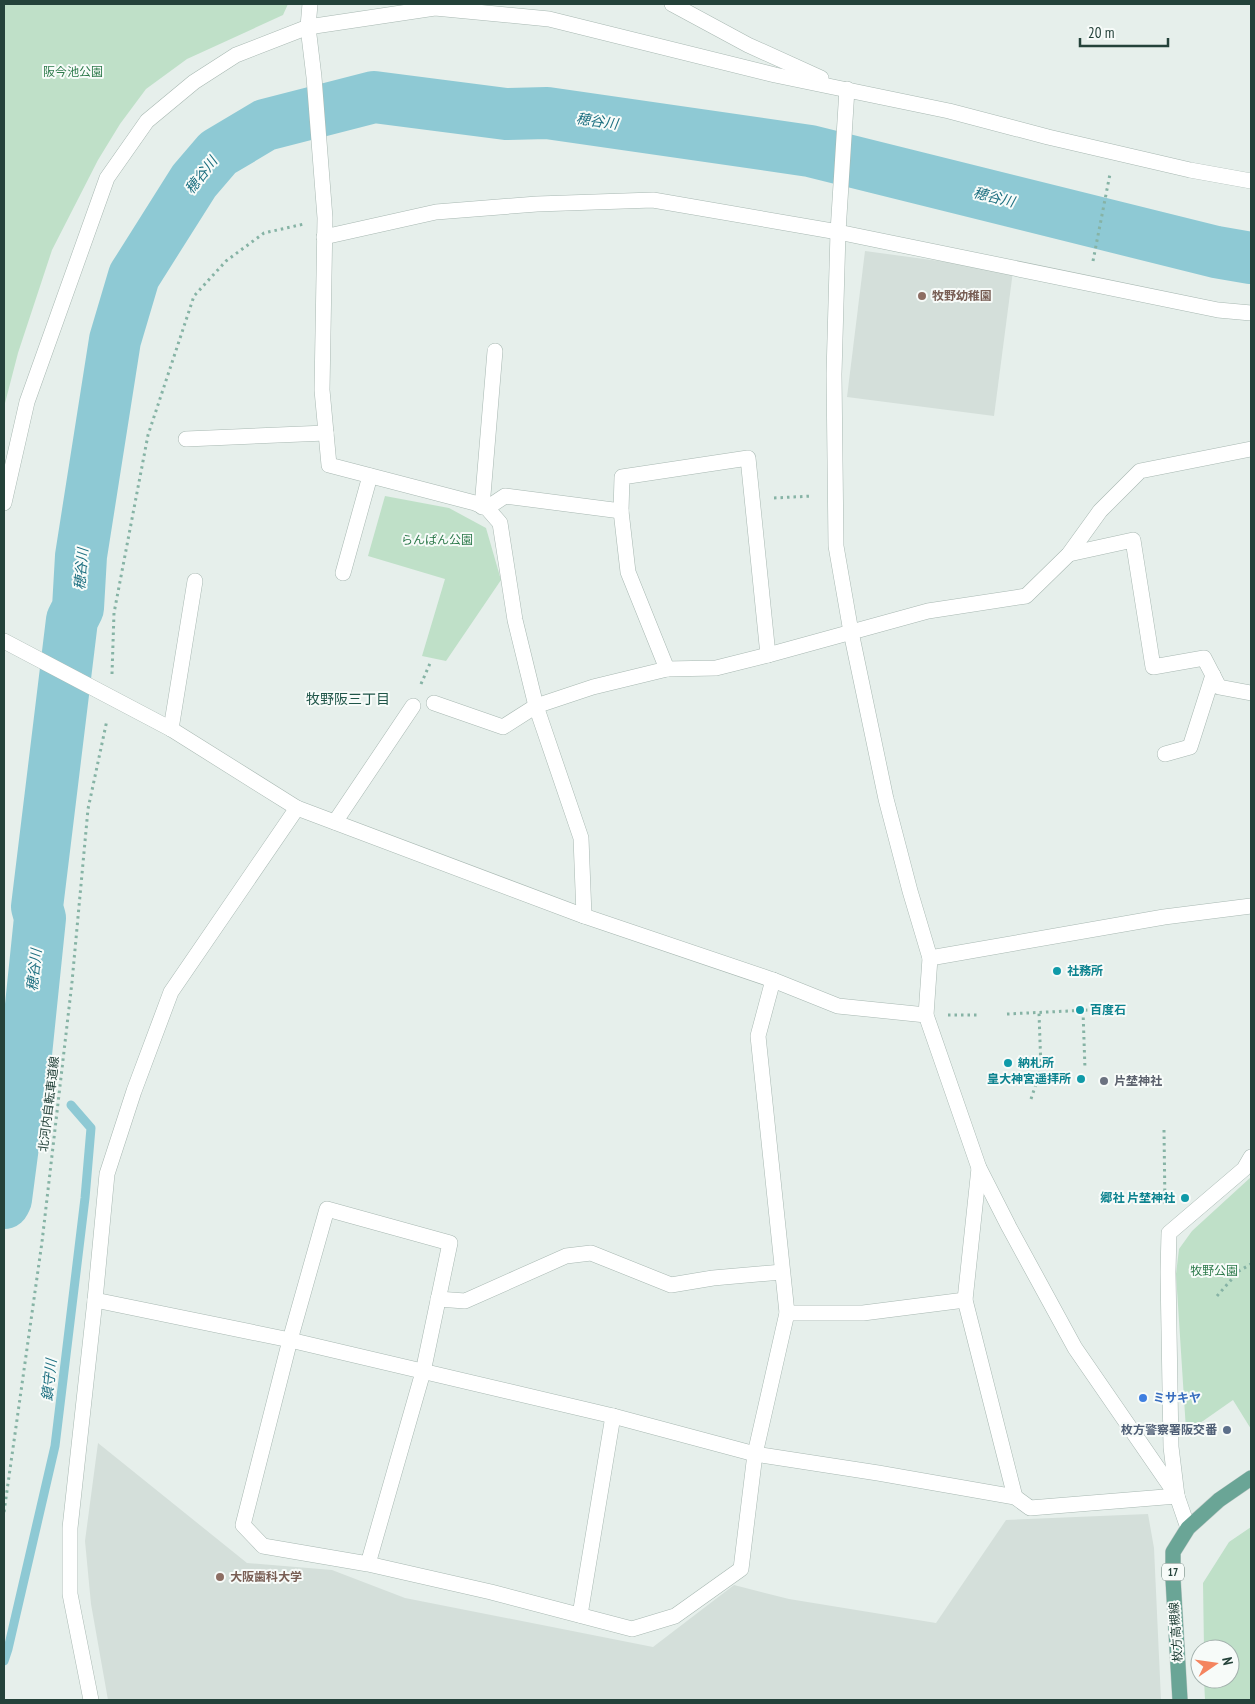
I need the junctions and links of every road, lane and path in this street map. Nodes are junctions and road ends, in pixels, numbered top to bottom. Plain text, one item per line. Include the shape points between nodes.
1 (310, 4) edge
2 (672, 4) edge
3 (308, 27) junction
4 (847, 97) junction
5 (1111, 172) dead end
6 (1251, 181) edge
7 (839, 229) junction
8 (324, 237) junction
9 (1092, 264) dead end
10 (1251, 313) edge
11 (495, 351) dead end
12 (326, 433) junction
13 (186, 439) dead end
14 (1251, 449) edge
15 (370, 476) junction
16 (835, 495) junction
17 (752, 499) junction
18 (4, 502) edge
19 (484, 507) junction
20 (621, 512) junction
21 (1069, 554) junction
22 (343, 573) dead end
23 (195, 582) dead end
24 (851, 632) junction
25 (4, 641) edge
26 (768, 655) junction
27 (667, 669) junction
28 (1213, 675) junction
29 (1251, 693) edge
30 (112, 699) junction
31 (434, 703) dead end
32 (412, 706) dead end
33 (536, 706) junction
34 (171, 729) junction
35 (1165, 754) dead end
36 (297, 808) junction
37 (336, 822) junction
38 (1251, 906) edge
39 (584, 916) junction
40 (930, 958) junction
41 (772, 980) junction
42 (1109, 1009) dead end
43 (1082, 1011) junction
44 (1039, 1013) junction
45 (953, 1014) dead end
46 (1007, 1014) dead end
47 (926, 1015) junction
48 (980, 1015) dead end
49 (1086, 1069) dead end
50 (1030, 1099) dead end
51 (1164, 1130) dead end
52 (1251, 1157) edge
53 (979, 1168) junction
54 (1165, 1215) dead end
55 (1251, 1264) edge
56 (782, 1272) junction
57 (1217, 1296) dead end
58 (438, 1299) junction
59 (95, 1300) junction
60 (965, 1300) junction
61 (787, 1313) junction
62 (290, 1340) junction
63 (423, 1372) junction
64 (613, 1416) junction
65 (755, 1454) junction
66 (1251, 1478) edge
67 (1177, 1496) junction
68 (1015, 1497) junction
69 (4, 1512) edge
70 (1188, 1528) junction
71 (368, 1564) junction
72 (580, 1615) junction
73 (91, 1700) edge
74 (1180, 1700) edge

1 - 3 street
2 - 4 street
3 - 4 street via 435,8 549,19 775,75
3 - 8 street
3 - 18 street via 236,55 194,82 147,121 107,178 27,402
4 - 6 street via 949,111 1190,170
4 - 7 street
5 - 9 path
7 - 8 street via 653,200 436,212
7 - 10 street via 1218,310
7 - 16 street via 834,374
8 - 12 street via 322,390
11 - 19 street
12 - 13 street
12 - 15 street via 329,465
14 - 21 street via 1140,471 1100,511
15 - 19 street
15 - 22 street
16 - 17 path
16 - 24 street via 836,546
17 - 20 street via 748,458 622,477
17 - 26 street
19 - 20 street via 505,496
19 - 33 street via 500,523 515,620
20 - 27 street via 628,572
21 - 24 street via 1026,596 928,611
21 - 28 street via 1133,540 1153,667 1204,658
23 - 34 street
24 - 26 street
24 - 40 street via 886,799
25 - 30 street
26 - 27 street via 716,668
27 - 33 street via 593,687
28 - 29 street via 1219,687
28 - 35 street via 1190,747
30 - 34 street
30 - 69 path, 北河内自転車道線 via 88,808 42,1242
31 - 33 street via 502,727
32 - 37 street
33 - 39 street via 581,838
34 - 36 street
36 - 37 street
36 - 59 street via 171,992 107,1174
37 - 39 street
38 - 40 street via 1164,917
39 - 41 street
40 - 47 street
41 - 47 street via 838,1006
41 - 56 street via 758,1036
42 - 43 path
43 - 44 path
43 - 49 path
44 - 46 path
44 - 50 path via 1041,1069
45 - 48 path
47 - 53 street
51 - 54 path
52 - 67 street via 1244,1169 1170,1233 1171,1447
53 - 60 street
53 - 67 street via 1075,1348
55 - 57 path via 1239,1271
56 - 58 street via 713,1278 671,1286 591,1253 566,1256 464,1301
56 - 61 street
58 - 62 street via 450,1243 327,1209
58 - 63 street
59 - 62 street
59 - 73 street via 70,1528 70,1594
60 - 61 street via 863,1313
60 - 68 street
61 - 65 street
62 - 63 street
62 - 71 street via 243,1525 263,1546
63 - 64 street
63 - 71 street
64 - 65 street
64 - 72 street
65 - 68 street
65 - 72 street via 741,1569 675,1616 632,1629
66 - 70 main road, 枚方高槻線 / 17 via 1218,1500
67 - 68 street via 1030,1508
67 - 70 street
70 - 74 main road, 枚方高槻線 / 17 via 1173,1552
71 - 72 street

